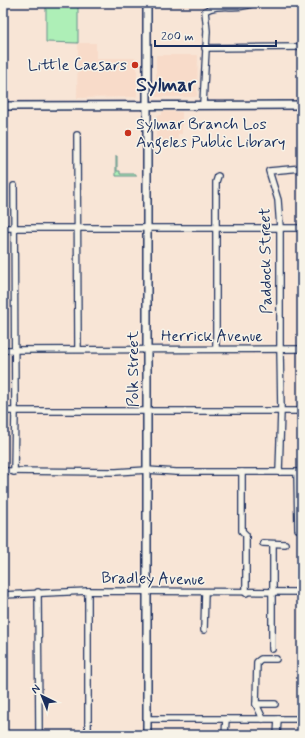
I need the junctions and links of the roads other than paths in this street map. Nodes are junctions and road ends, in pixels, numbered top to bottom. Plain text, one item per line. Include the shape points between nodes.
1 (147, 3) edge
2 (254, 3) edge
3 (302, 47) edge
4 (205, 48) junction
5 (203, 104) junction
6 (147, 105) junction
7 (302, 105) edge
8 (3, 106) edge
9 (77, 135) dead end
10 (302, 168) edge
11 (218, 176) dead end
12 (14, 186) dead end
13 (3, 228) edge
14 (14, 228) junction
15 (78, 228) junction
16 (147, 228) junction
17 (216, 228) junction
18 (280, 228) junction
19 (302, 228) edge
20 (78, 349) junction
21 (216, 349) junction
22 (280, 349) junction
23 (302, 349) edge
24 (3, 350) edge
25 (14, 350) junction
26 (147, 350) junction
27 (147, 410) junction
28 (3, 411) edge
29 (15, 411) junction
30 (281, 411) junction
31 (302, 411) edge
32 (147, 470) junction
33 (3, 471) edge
34 (14, 472) junction
35 (242, 472) junction
36 (279, 472) junction
37 (300, 472) edge
38 (298, 529) dead end
39 (263, 544) dead end
40 (273, 544) junction
41 (284, 544) dead end
42 (88, 591) junction
43 (38, 592) junction
44 (147, 592) junction
45 (205, 592) junction
46 (246, 592) junction
47 (302, 592) edge
48 (272, 593) junction
49 (3, 595) edge
50 (204, 630) dead end
51 (272, 649) dead end
52 (276, 659) dead end
53 (256, 704) junction
54 (275, 704) dead end
55 (147, 718) junction
56 (278, 718) junction
57 (226, 719) junction
58 (262, 719) junction
59 (302, 719) edge
60 (39, 735) edge
61 (88, 735) edge
62 (147, 735) edge
63 (225, 735) edge
64 (277, 735) edge

1 - 6 main road, Polk Street
2 - 4 street via 233,8 211,7 205,11
3 - 4 street
4 - 5 street
5 - 6 main road
5 - 7 main road
6 - 8 main road
6 - 16 main road, Polk Street
9 - 15 street
10 - 18 street, Paddock Street via 269,171 278,200
11 - 17 street
12 - 14 street
13 - 14 street
14 - 15 street
14 - 25 street
15 - 16 street
15 - 20 street
16 - 17 street
16 - 26 main road, Polk Street
17 - 18 street
17 - 21 street
18 - 19 street
18 - 22 street, Paddock Street
20 - 25 street, Herrick Avenue
20 - 26 street, Herrick Avenue
21 - 22 street, Herrick Avenue
21 - 26 street, Herrick Avenue
22 - 23 street, Herrick Avenue
22 - 30 street, Paddock Street
24 - 25 street, Herrick Avenue
25 - 29 street
26 - 27 main road, Polk Street
27 - 29 street
27 - 30 street
27 - 32 main road, Polk Street
28 - 29 street
29 - 34 street
30 - 31 street
30 - 36 street, Paddock Street
32 - 34 street
32 - 35 street
32 - 44 main road, Polk Street
33 - 34 street
35 - 36 street
35 - 46 street via 241,525 246,535
36 - 37 street
37 - 38 street
39 - 40 street
40 - 41 street
40 - 48 street
42 - 43 street, Bradley Avenue
42 - 44 street, Bradley Avenue
42 - 61 street
43 - 49 street, Bradley Avenue
43 - 60 street
44 - 45 street, Bradley Avenue
44 - 55 main road, Polk Street
45 - 46 street, Bradley Avenue
45 - 50 street
46 - 48 street, Bradley Avenue
47 - 48 street, Bradley Avenue
48 - 51 street
52 - 53 street via 261,659 257,662
53 - 54 street
53 - 58 street
55 - 57 street
55 - 62 main road, Polk Street
56 - 58 street
56 - 59 street
56 - 64 street
57 - 58 street
57 - 63 street

